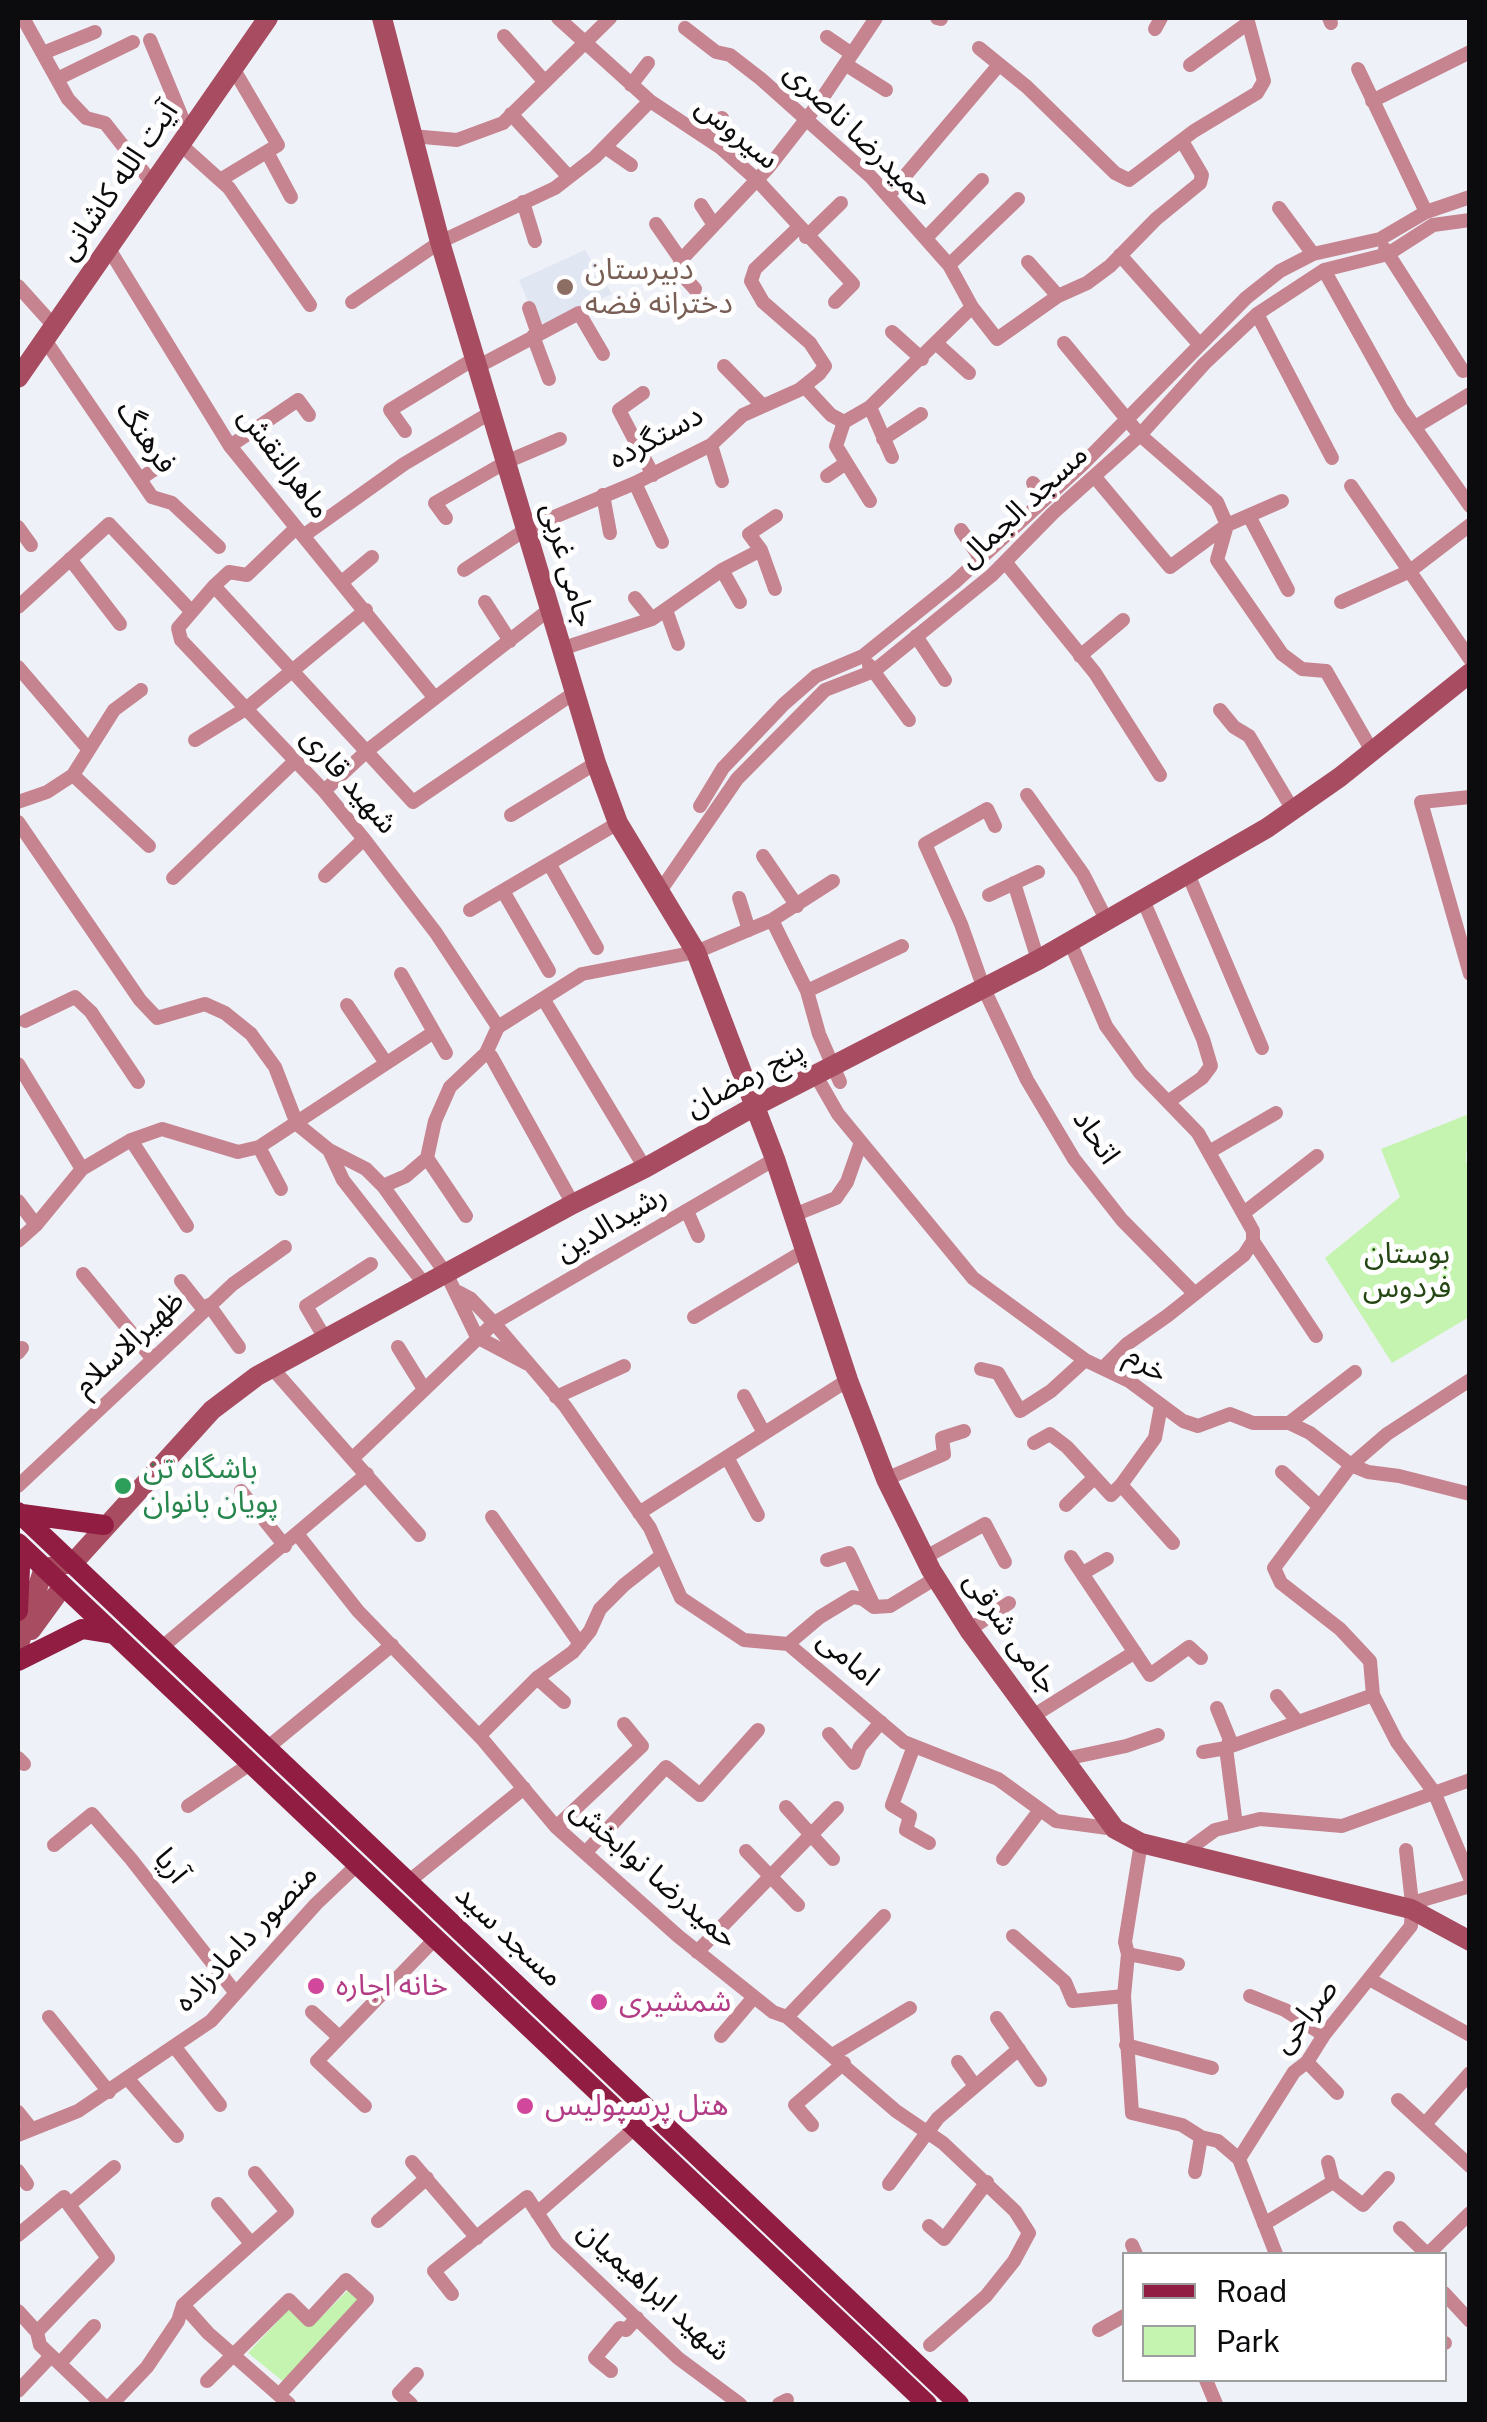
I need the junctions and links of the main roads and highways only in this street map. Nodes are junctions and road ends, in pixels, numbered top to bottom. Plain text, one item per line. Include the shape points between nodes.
1 (18, 1513) edge
2 (104, 1525) road end
3 (18, 1543) edge
4 (18, 1559) edge
5 (73, 1563) junction
6 (62, 1586) junction
7 (18, 1612) edge
8 (113, 1634) junction
9 (18, 1660) edge
10 (926, 2404) edge
11 (959, 2404) edge

1 - 2 main road
1 - 5 main road, مسجد سید
3 - 6 main road, مسجد سید
4 - 7 main road
5 - 6 main road
5 - 11 main road, مسجد سید
6 - 8 main road, مسجد سید
8 - 9 main road via 82,1629
8 - 10 main road, مسجد سید

